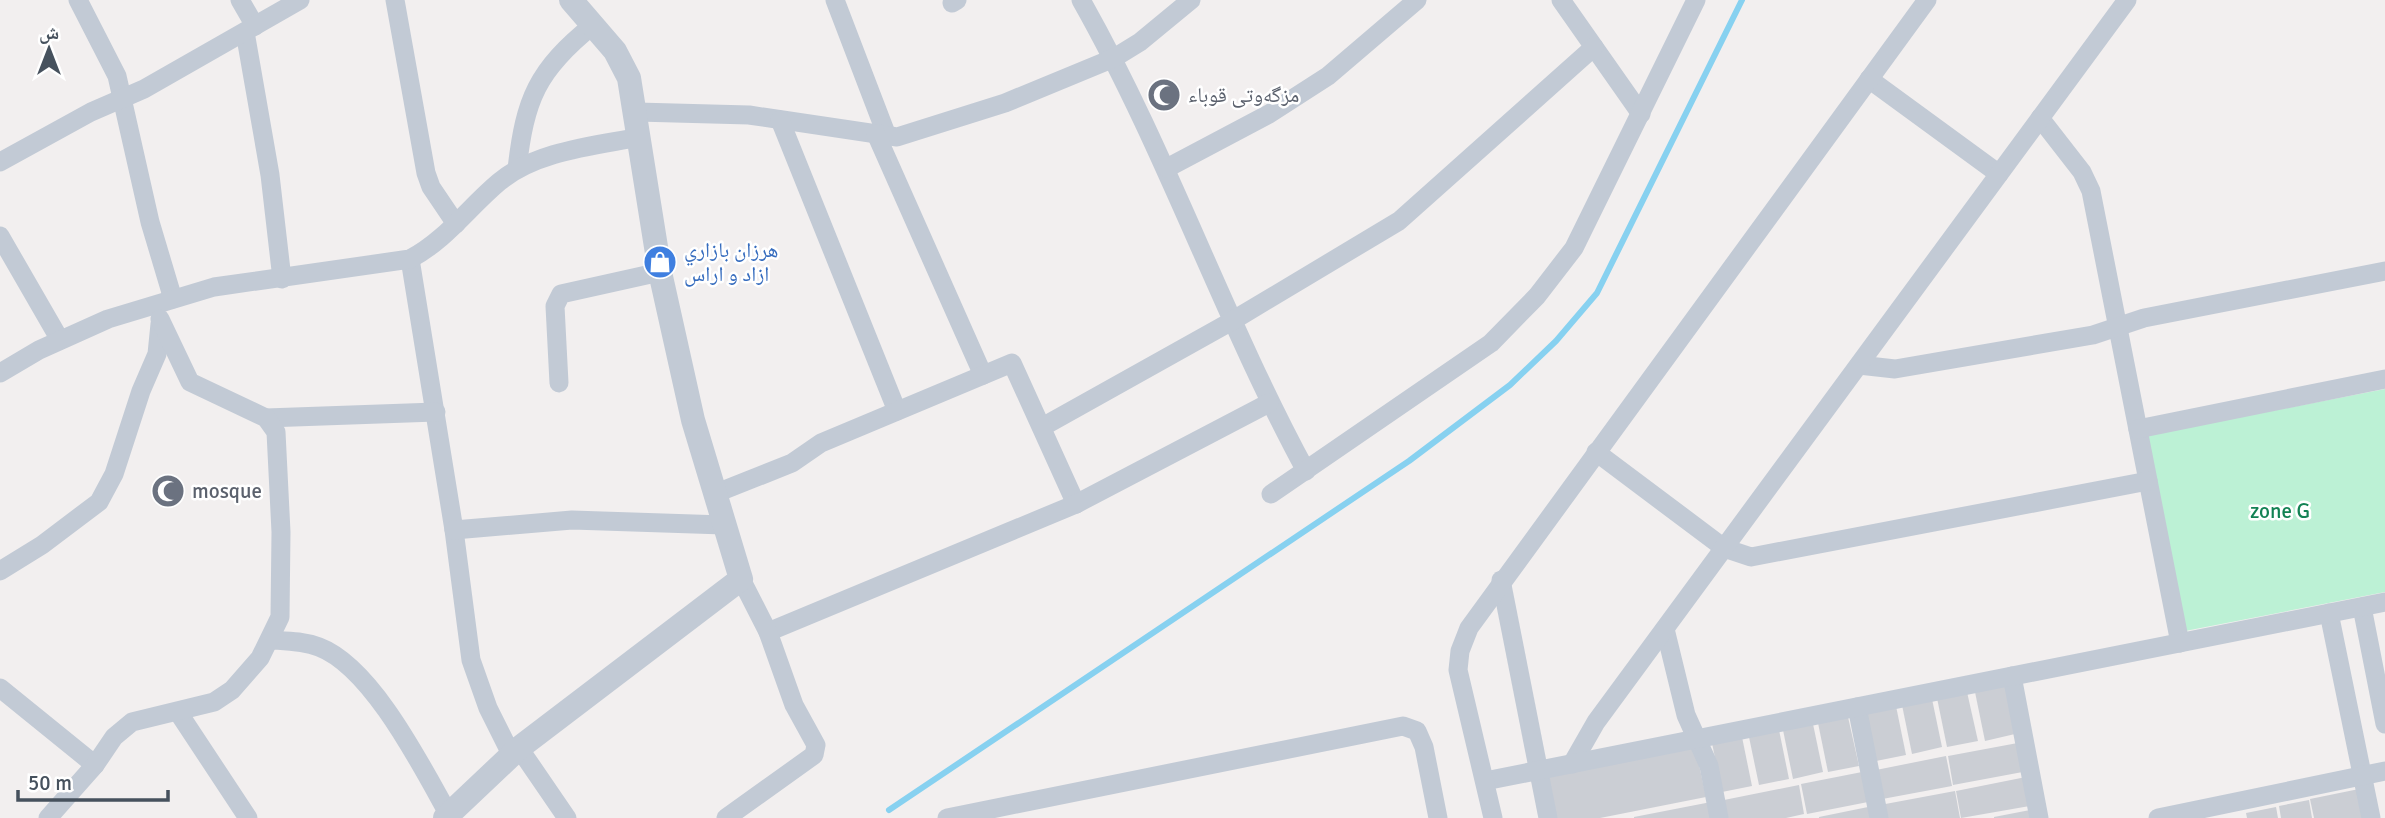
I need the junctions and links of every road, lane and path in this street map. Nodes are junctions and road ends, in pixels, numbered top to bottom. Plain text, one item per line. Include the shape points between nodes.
1 (78, 0) edge
2 (240, 0) edge
3 (300, 0) edge
4 (395, 0) edge
5 (570, 0) edge
6 (835, 0) edge
7 (1081, 0) edge
8 (1191, 0) edge
9 (1417, 0) edge
10 (1561, 0) edge
11 (1696, 0) edge
12 (1927, 0) edge
13 (2127, 0) edge
14 (593, 25) junction
15 (250, 29) junction
16 (1594, 47) junction
17 (1114, 58) junction
18 (1869, 79) junction
19 (124, 100) junction
20 (636, 112) junction
21 (1641, 114) junction
22 (2040, 118) junction
23 (780, 120) junction
24 (882, 135) junction
25 (640, 137) junction
26 (0, 162) edge
27 (1167, 168) junction
28 (517, 169) junction
29 (1999, 174) junction
30 (456, 225) junction
31 (2, 246) edge
32 (410, 259) junction
33 (2385, 271) edge
34 (660, 272) junction
35 (282, 279) junction
36 (164, 307) junction
37 (1232, 321) junction
38 (2117, 327) junction
39 (60, 340) junction
40 (1859, 365) junction
41 (0, 373) edge
42 (983, 375) junction
43 (2385, 379) edge
44 (559, 383) dead end
45 (1269, 403) junction
46 (897, 411) junction
47 (436, 412) junction
48 (266, 418) junction
49 (1044, 426) junction
50 (2138, 429) junction
51 (1596, 452) junction
52 (1306, 471) junction
53 (2148, 481) junction
54 (714, 494) junction
55 (1272, 495) dead end
56 (1076, 504) junction
57 (724, 526) junction
58 (454, 530) junction
59 (1724, 548) junction
60 (0, 571) edge
61 (741, 579) junction
62 (1501, 580) junction
63 (2385, 602) edge
64 (2362, 607) junction
65 (2329, 613) junction
66 (1665, 629) junction
67 (768, 632) junction
68 (271, 640) junction
69 (2180, 643) junction
70 (2012, 676) junction
71 (0, 688) edge
72 (1857, 707) junction
73 (178, 712) junction
74 (2385, 724) edge
75 (1696, 739) junction
76 (516, 752) junction
77 (1572, 764) junction
78 (95, 765) junction
79 (1539, 771) junction
80 (2385, 771) edge
81 (2362, 776) junction
82 (1485, 781) junction
83 (447, 816) edge
84 (958, 817) edge
85 (48, 818) edge
86 (248, 818) edge
87 (567, 818) edge
88 (726, 818) edge
89 (1438, 818) edge
90 (1493, 818) edge
91 (1548, 818) edge
92 (1719, 818) edge
93 (1879, 818) edge
94 (2039, 818) edge
95 (2158, 818) edge
96 (2371, 818) edge

1 - 19 street via 105,48
2 - 15 street
3 - 15 street
4 - 30 street via 426,173
5 - 14 street
6 - 24 street
7 - 17 street
8 - 17 street
9 - 27 street via 1328,76 1269,114
10 - 16 street
11 - 21 street
12 - 18 street
13 - 22 street
14 - 20 street via 624,69
14 - 28 street via 548,66 533,94 521,130
15 - 19 street
15 - 35 street
16 - 21 street
16 - 37 street via 1399,221
17 - 24 street via 1005,103 897,137
17 - 27 street
18 - 29 street
18 - 51 street
19 - 26 street via 91,112
19 - 36 street
20 - 23 street
20 - 25 street
21 - 52 street via 1574,248 1537,296 1491,343
22 - 29 street
22 - 38 street via 2082,172 2091,191
23 - 24 street
23 - 46 street
24 - 42 street
25 - 28 street via 537,160
25 - 34 street
27 - 37 street
28 - 30 street
29 - 40 street
30 - 32 street via 433,247
31 - 39 street
32 - 35 street
32 - 47 street
33 - 38 street
34 - 44 street via 561,294 555,306
34 - 54 street
35 - 36 street via 214,287
36 - 39 street via 108,319
36 - 48 street via 174,355 190,382
36 - 60 street via 156,354 114,474 99,502
37 - 45 street
37 - 49 street
38 - 40 street via 1910,367
38 - 50 street
39 - 41 street
40 - 59 street
42 - 46 street
42 - 49 street via 1012,363
43 - 50 street
45 - 52 street
45 - 56 street
46 - 54 street via 821,443 792,463
47 - 48 street
47 - 58 street
48 - 68 street via 276,432 281,532 280,617
49 - 56 street
50 - 53 street
51 - 59 street
51 - 62 street
52 - 55 street
53 - 59 street via 1751,557
53 - 69 street
54 - 57 street
56 - 67 street
57 - 58 street via 572,520
57 - 61 street
58 - 76 street via 471,660 488,708
59 - 66 street
61 - 67 street
61 - 76 street
62 - 79 street
62 - 82 street via 1469,628 1458,670
63 - 64 street
64 - 65 street
64 - 74 street
65 - 69 street
65 - 81 street
66 - 75 street
66 - 77 street via 1596,722
67 - 88 street via 816,750
68 - 73 street via 232,690 214,702
68 - 83 street via 321,648 362,682 388,711
69 - 70 street
70 - 72 street
70 - 94 street
71 - 78 street
72 - 75 street
72 - 93 street
73 - 78 street via 132,722 114,737
73 - 86 street
75 - 77 street
75 - 92 street via 1709,766
76 - 83 street
76 - 87 street
77 - 79 street
78 - 85 street
79 - 82 street
79 - 91 street
80 - 81 street
81 - 95 street
81 - 96 street
82 - 90 street
84 - 89 street via 1403,726 1417,731 1424,747

